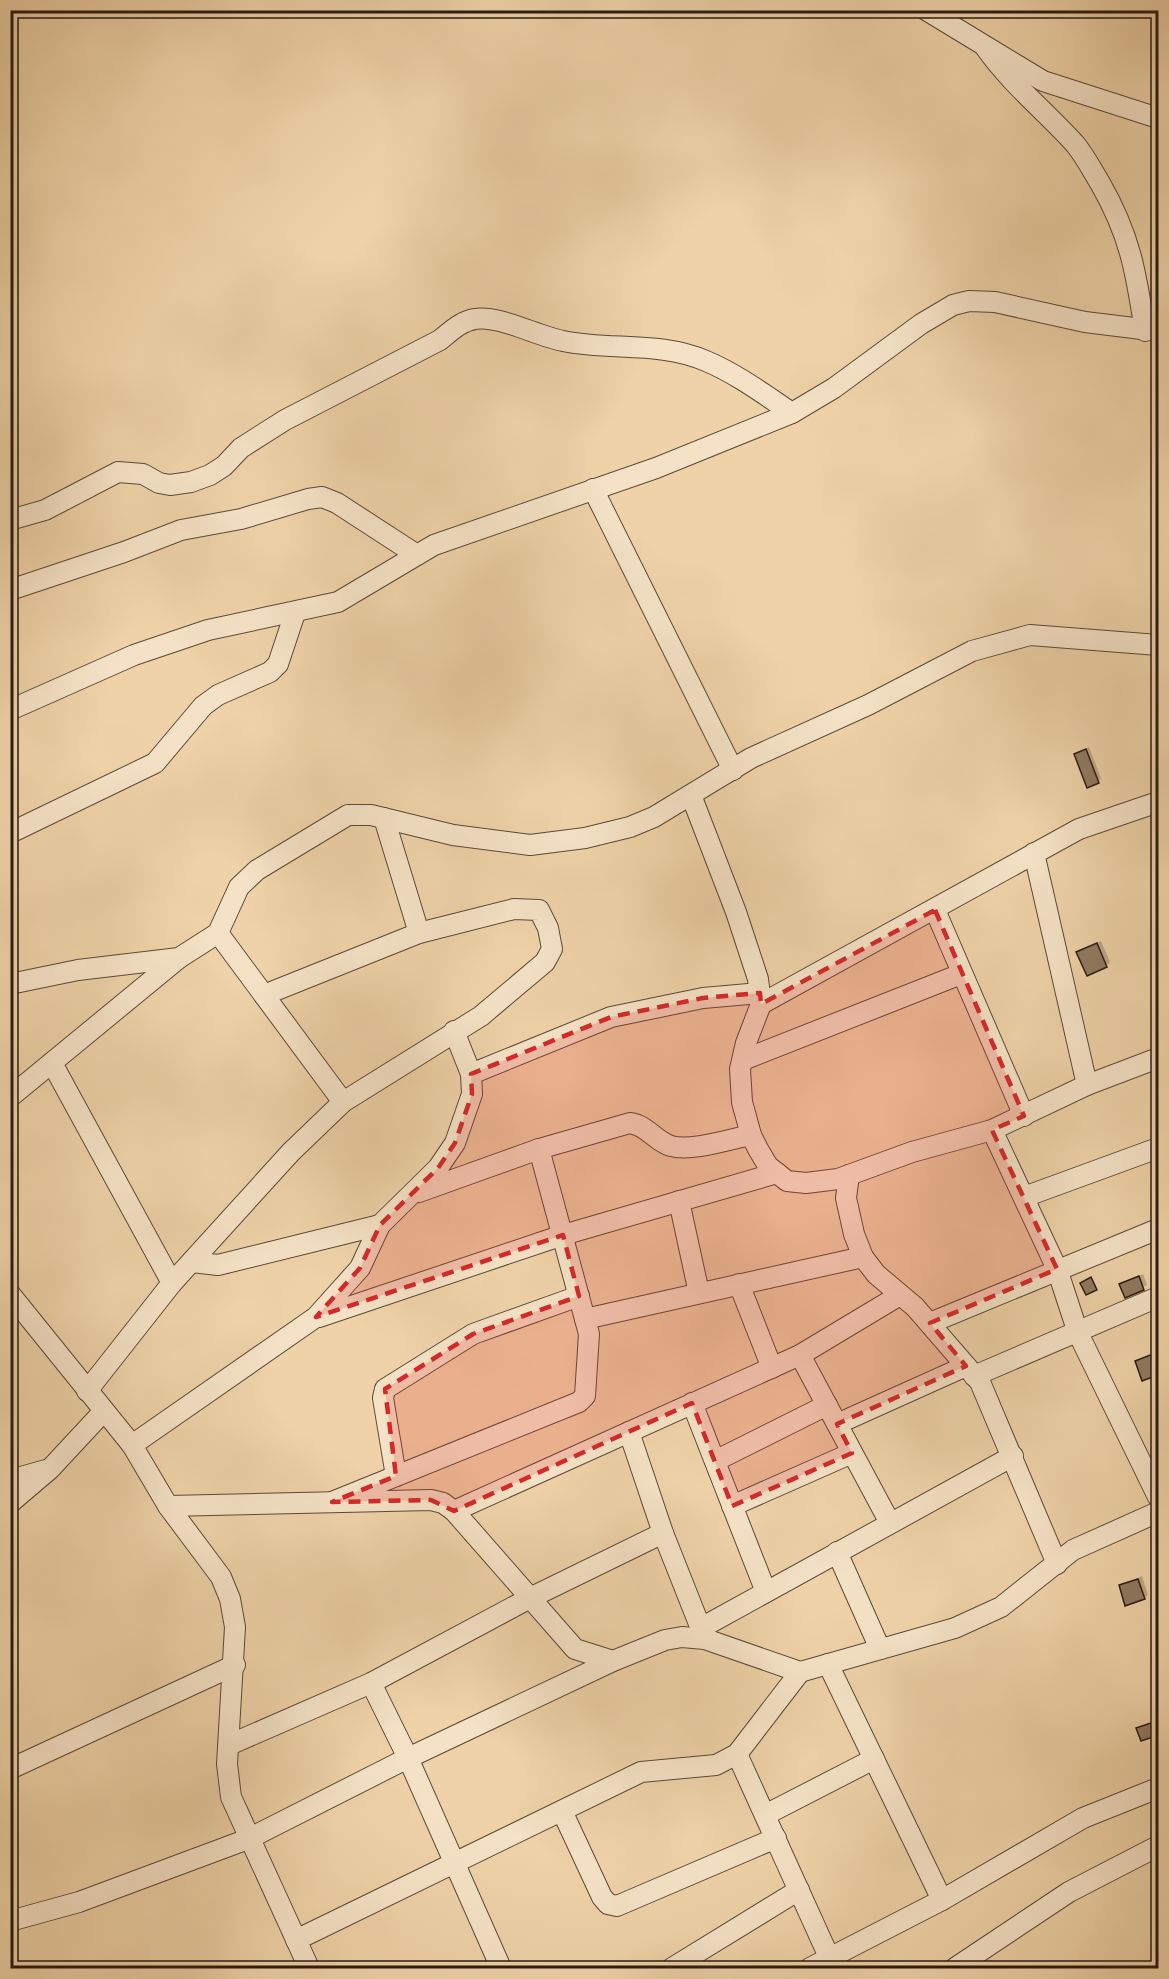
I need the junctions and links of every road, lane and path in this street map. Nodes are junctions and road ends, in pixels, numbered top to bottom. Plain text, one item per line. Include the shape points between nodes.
1 (926, 10) edge
2 (985, 47) junction
3 (1158, 118) edge
4 (1152, 331) edge
5 (792, 413) junction
6 (593, 489) junction
7 (10, 520) edge
8 (417, 555) junction
9 (10, 590) edge
10 (295, 613) junction
11 (1158, 645) edge
12 (10, 710) edge
13 (733, 770) junction
14 (691, 795) junction
15 (1158, 802) edge
16 (384, 818) junction
17 (10, 833) edge
18 (1034, 853) junction
19 (935, 910) junction
20 (218, 933) junction
21 (419, 933) junction
22 (180, 958) junction
23 (961, 974) junction
24 (10, 984) edge
25 (264, 995) junction
26 (760, 998) junction
27 (454, 1031) junction
28 (1158, 1058) edge
29 (742, 1060) junction
30 (52, 1063) junction
31 (471, 1074) junction
32 (1087, 1085) junction
33 (10, 1096) edge
34 (343, 1102) junction
35 (1024, 1116) junction
36 (992, 1130) junction
37 (751, 1135) junction
38 (1158, 1148) edge
39 (539, 1149) junction
40 (777, 1173) junction
41 (849, 1175) junction
42 (412, 1194) junction
43 (1024, 1197) junction
44 (680, 1201) junction
45 (380, 1225) junction
46 (1158, 1229) edge
47 (562, 1234) junction
48 (863, 1257) junction
49 (192, 1262) junction
50 (1057, 1269) junction
51 (172, 1283) junction
52 (739, 1284) junction
53 (699, 1293) junction
54 (10, 1294) edge
55 (900, 1295) junction
56 (579, 1296) junction
57 (1158, 1297) edge
58 (316, 1317) junction
59 (585, 1318) junction
60 (930, 1323) junction
61 (1078, 1333) junction
62 (800, 1355) junction
63 (772, 1368) junction
64 (970, 1371) junction
65 (87, 1391) junction
66 (692, 1403) junction
67 (827, 1405) junction
68 (103, 1412) junction
69 (837, 1424) junction
70 (628, 1432) junction
71 (132, 1445) junction
72 (852, 1453) junction
73 (1013, 1456) junction
74 (714, 1461) junction
75 (50, 1469) junction
76 (396, 1476) junction
77 (10, 1480) edge
78 (1158, 1497) edge
79 (332, 1502) junction
80 (10, 1503) edge
81 (168, 1506) junction
82 (732, 1506) junction
83 (454, 1511) junction
84 (1158, 1512) edge
85 (890, 1523) junction
86 (663, 1533) junction
87 (837, 1552) junction
88 (1057, 1564) junction
89 (766, 1592) junction
90 (530, 1598) junction
91 (703, 1634) junction
92 (880, 1649) junction
93 (613, 1661) junction
94 (828, 1664) junction
95 (235, 1665) junction
96 (800, 1672) junction
97 (371, 1683) junction
98 (229, 1745) junction
99 (737, 1754) junction
100 (408, 1758) junction
101 (874, 1759) junction
102 (10, 1769) edge
103 (1158, 1788) edge
104 (562, 1811) junction
105 (765, 1815) junction
106 (776, 1838) junction
107 (248, 1839) junction
108 (1158, 1846) edge
109 (454, 1864) junction
110 (799, 1890) junction
111 (942, 1900) junction
112 (10, 1922) edge
113 (296, 1940) junction
114 (832, 1964) edge
115 (309, 1968) edge
116 (501, 1968) edge
117 (672, 1968) edge
118 (810, 1968) edge
119 (955, 1968) edge

1 - 2 street
2 - 3 street via 1043,81
2 - 4 street via 1004,75 1076,145 1109,199 1126,234
4 - 5 street via 1085,322 995,302 969,301 941,311 834,388
5 - 6 street
5 - 7 street via 737,377 681,353 646,346 602,347 562,341 489,319 474,319 285,420 210,475 170,485 143,474 118,472 45,510
6 - 8 street
6 - 13 street
8 - 9 street via 322,497 242,519 181,530
8 - 10 street via 338,602
10 - 12 street via 197,633 134,655
10 - 17 street via 278,664 270,672 218,695 203,706 155,763
11 - 13 street via 1030,635 1004,640 972,651
13 - 14 street
14 - 16 street via 654,818 630,827 530,845 453,835
14 - 26 street via 751,955
15 - 18 street via 1094,822
16 - 20 street via 356,813 341,818 257,870 239,887
16 - 21 street
18 - 19 street
18 - 32 street
19 - 23 street
19 - 26 street
20 - 22 street
20 - 25 street
21 - 25 street
21 - 27 street via 529,908 539,910 548,928 552,949 545,962 481,1016
22 - 24 street via 78,970
22 - 30 street
23 - 29 street
23 - 35 street
25 - 34 street
26 - 29 street
26 - 31 street via 703,999 610,1017
27 - 31 street
27 - 34 street
28 - 32 street
29 - 37 street via 742,1102
30 - 33 street
30 - 51 street
31 - 42 street via 472,1094 454,1143 438,1168
32 - 35 street
34 - 49 street via 291,1152
35 - 36 street
36 - 41 street via 912,1152
36 - 43 street
37 - 39 street via 685,1148 669,1146 638,1124 630,1124
37 - 40 street via 768,1166
38 - 43 street
39 - 42 street
39 - 47 street
40 - 41 street via 787,1181 806,1183
40 - 44 street
41 - 48 street via 846,1198
42 - 45 street
43 - 50 street
44 - 47 street
44 - 53 street
45 - 49 street via 218,1265
45 - 58 street via 360,1268
46 - 50 street
47 - 56 street
47 - 58 street
48 - 52 street
48 - 55 street
49 - 51 street
50 - 60 street
50 - 61 street
51 - 65 street
52 - 53 street
52 - 63 street
53 - 59 street
54 - 65 street
55 - 60 street
55 - 62 street
56 - 59 street
56 - 76 street via 473,1334 385,1389 383,1398
57 - 61 street
58 - 71 street
59 - 76 street via 590,1334 585,1396 579,1402
60 - 64 street
61 - 64 street
61 - 78 street
62 - 63 street
62 - 67 street
63 - 66 street
64 - 69 street
64 - 73 street
65 - 68 street
66 - 70 street
66 - 74 street
67 - 69 street
67 - 74 street
68 - 71 street
68 - 75 street
69 - 72 street
70 - 83 street
70 - 86 street
71 - 81 street
72 - 82 street
72 - 85 street
73 - 85 street
73 - 88 street
74 - 82 street
75 - 77 street
75 - 80 street
76 - 79 street
79 - 81 street
79 - 83 street via 431,1500
81 - 95 street via 221,1577 235,1627
82 - 89 street
83 - 90 street
84 - 88 street via 1088,1542
85 - 87 street
86 - 90 street
86 - 91 street
87 - 89 street
87 - 92 street
88 - 92 street via 1001,1607 955,1628
89 - 91 street
90 - 93 street via 575,1649
90 - 97 street
91 - 93 street via 665,1640
91 - 96 street
92 - 94 street
93 - 100 street
94 - 96 street
94 - 101 street
95 - 98 street
95 - 102 street
96 - 99 street
97 - 98 street
97 - 100 street
98 - 107 street via 231,1797
99 - 104 street via 716,1765 641,1772
99 - 105 street
100 - 107 street
100 - 109 street
101 - 105 street
101 - 111 street
103 - 111 street via 1083,1818
104 - 106 street via 608,1905 617,1906
104 - 109 street
105 - 106 street
106 - 110 street
107 - 112 street via 79,1902
107 - 113 street
108 - 119 street via 1069,1892
109 - 113 street
109 - 116 street
110 - 114 street
110 - 117 street
111 - 114 street
113 - 115 street
114 - 118 street

